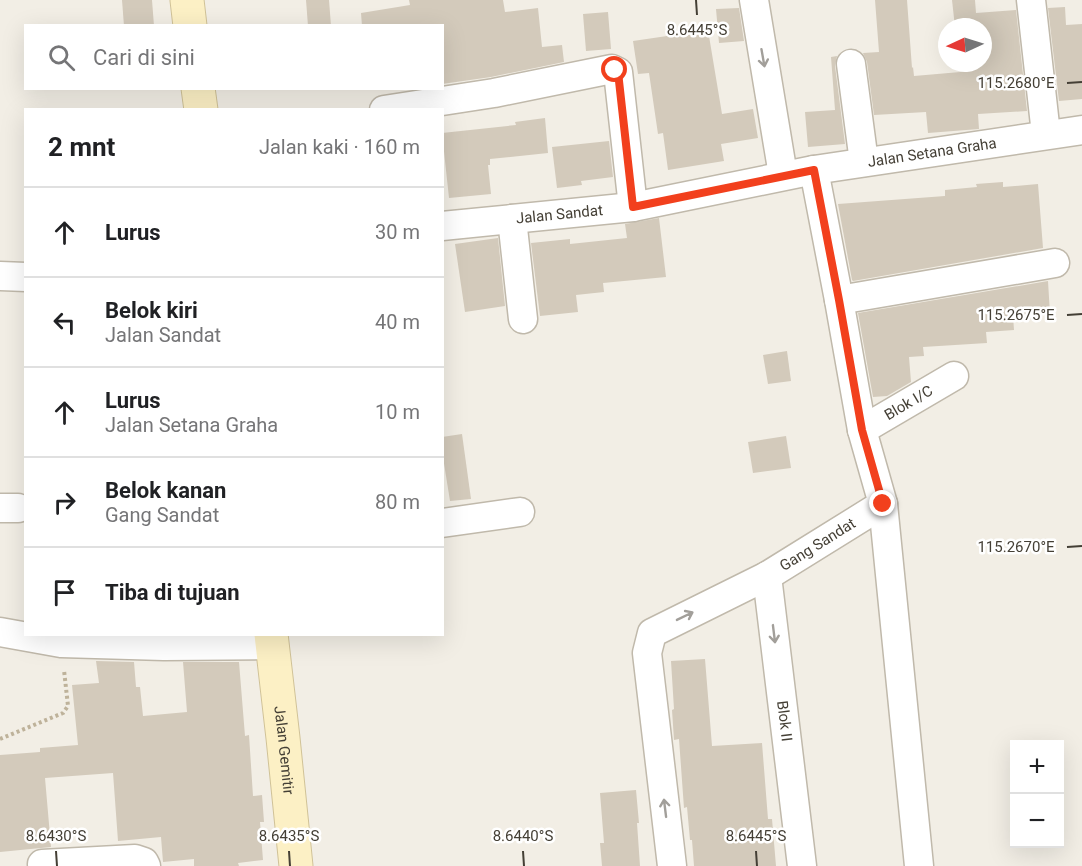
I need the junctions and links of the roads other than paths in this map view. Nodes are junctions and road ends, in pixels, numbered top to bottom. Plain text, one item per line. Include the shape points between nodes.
1 (186, 0) edge
2 (754, 0) edge
3 (1031, 0) edge
4 (190, 24) edge
5 (851, 64) dead end
6 (198, 90) edge
7 (201, 108) edge
8 (397, 108) edge
9 (1082, 130) edge
10 (1046, 134) junction
11 (864, 162) junction
12 (814, 170) junction
13 (783, 176) junction
14 (633, 207) junction
15 (512, 219) junction
16 (444, 226) edge
17 (1055, 263) dead end
18 (0, 276) edge
19 (24, 277) edge
20 (839, 300) junction
21 (523, 319) dead end
22 (954, 376) dead end
23 (862, 430) junction
24 (883, 504) junction
25 (520, 512) dead end
26 (444, 523) edge
27 (767, 576) junction
28 (0, 633) edge
29 (271, 640) edge
30 (42, 864) dead end
31 (146, 866) edge
32 (296, 866) edge
33 (672, 866) edge
34 (802, 866) edge
35 (919, 866) edge

1 - 4 street
2 -> 13 street
3 - 10 street
5 - 11 street
6 - 7 street
8 - 14 street via 615,70
9 - 10 street, Jalan Setana Graha
10 - 11 street, Jalan Setana Graha
11 - 12 street, Jalan Setana Graha
12 - 13 street, Jalan Setana Graha
12 - 20 street
13 - 14 street, Jalan Sandat
14 - 15 street, Jalan Sandat
15 - 16 street, Jalan Sandat
15 - 21 street
17 - 20 street
18 - 19 street
20 - 23 street
22 - 23 street, Blok I/C
23 - 24 street
24 - 27 street, Gang Sandat
24 - 35 street
25 - 26 street
33 -> 27 street, Gang Sandat via 647,653 649,642 652,633
27 -> 34 street, Blok II
28 - 29 street via 61,643 164,646
29 - 32 street, Jalan Gemitir
30 - 31 street via 135,859

